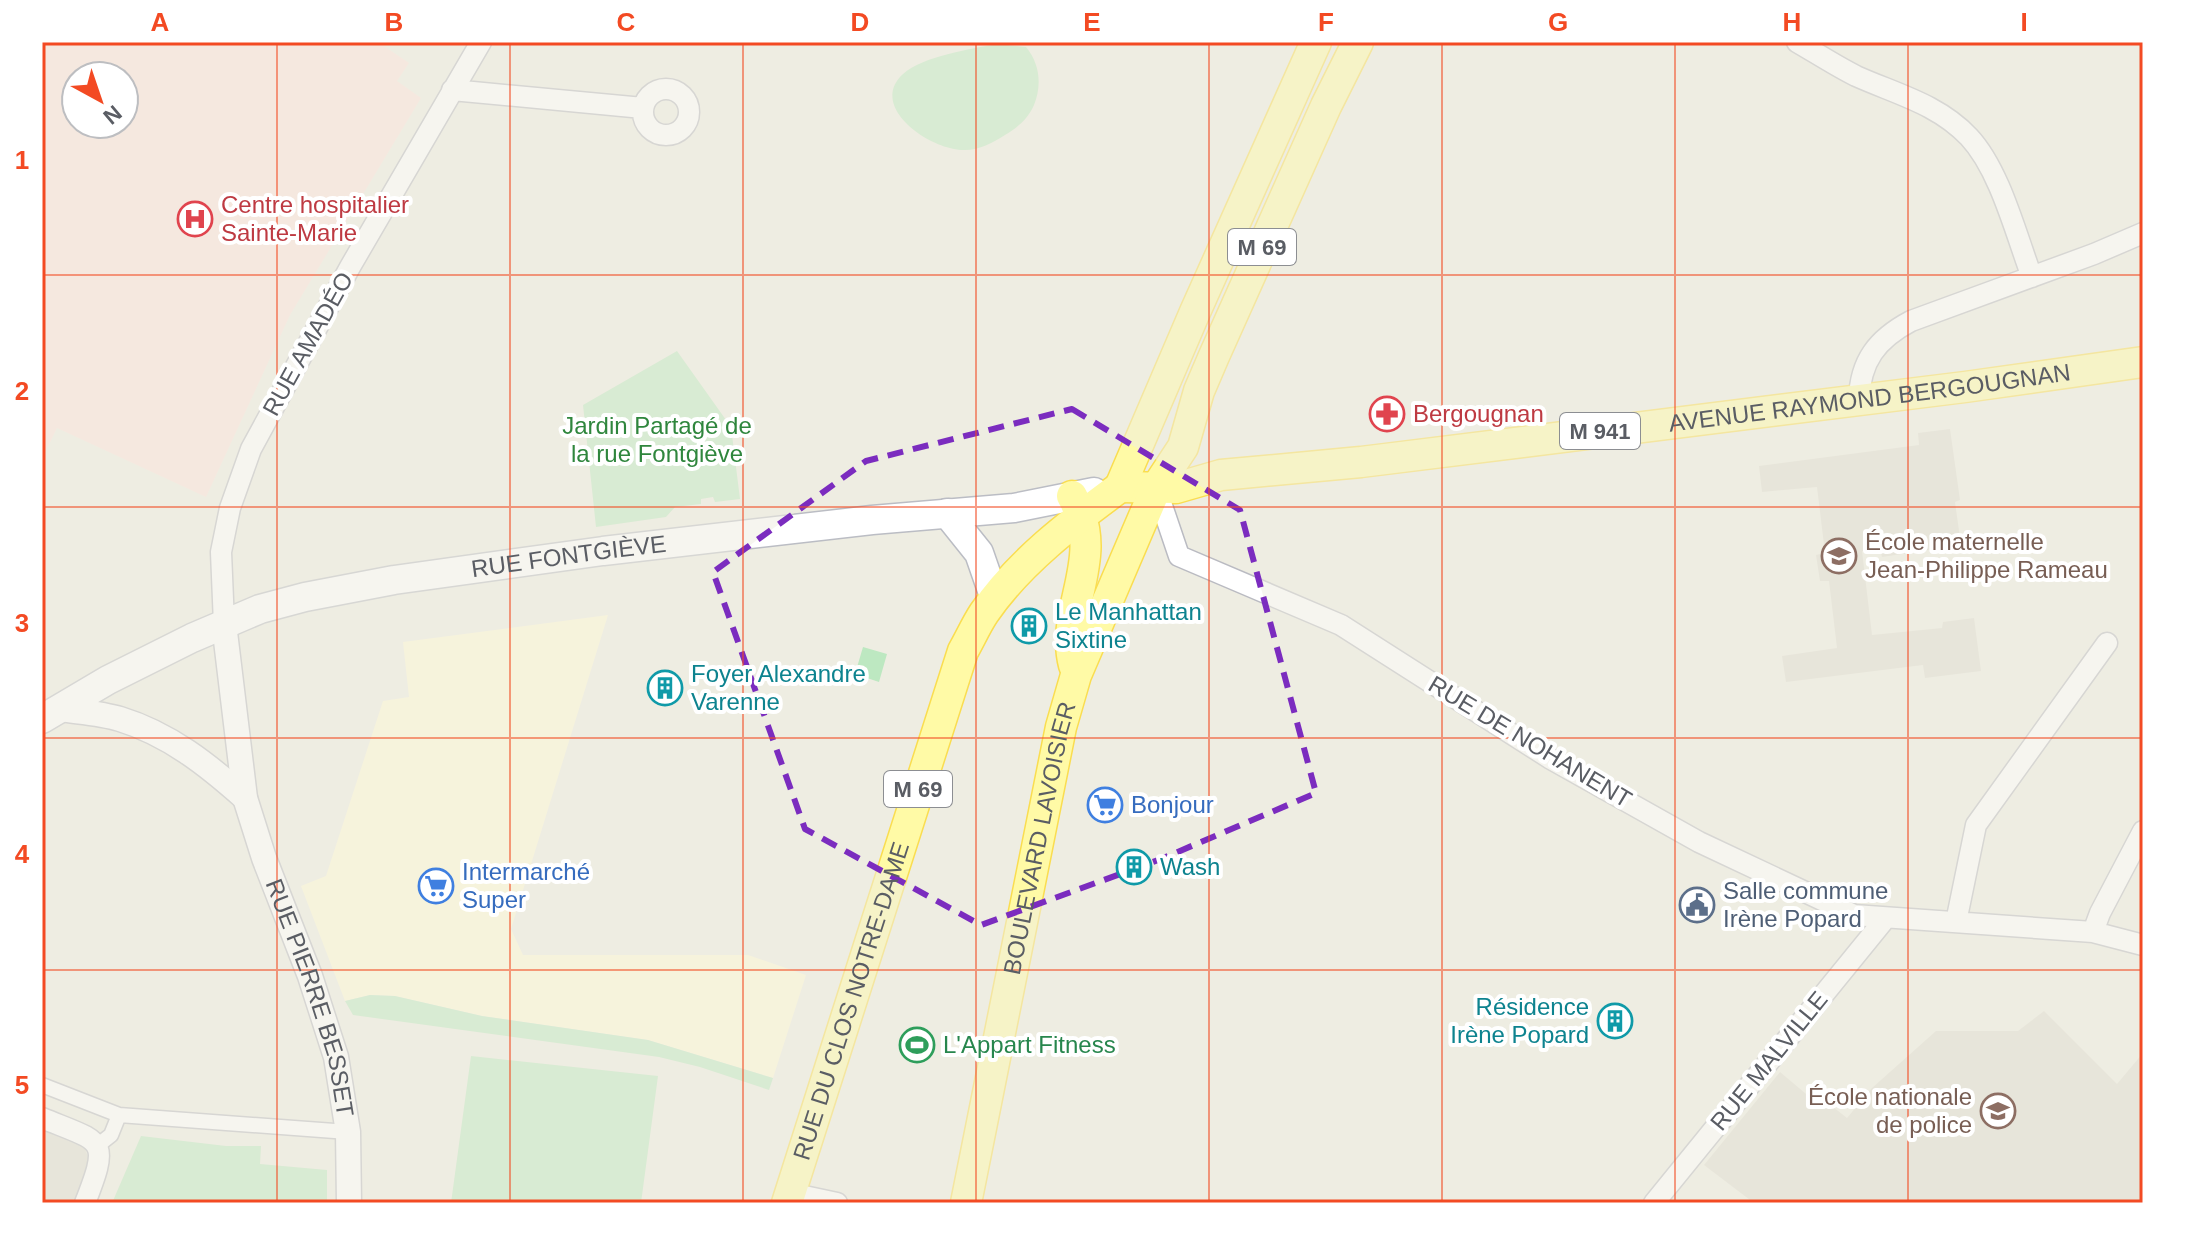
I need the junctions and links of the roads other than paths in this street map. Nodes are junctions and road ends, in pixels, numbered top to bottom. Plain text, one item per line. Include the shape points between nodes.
1 (481, 42) edge
2 (1316, 42) edge
3 (1358, 42) edge
4 (1797, 42) edge
5 (452, 90) junction
6 (643, 108) dead end
7 (2143, 233) edge
8 (2032, 277) junction
9 (2143, 362) edge
10 (1859, 400) junction
11 (1120, 487) junction
12 (1156, 488) junction
13 (1077, 505) junction
14 (947, 513) junction
15 (995, 599) junction
16 (224, 624) junction
17 (2107, 643) dead end
18 (1076, 675) junction
19 (48, 711) edge
20 (245, 798) junction
21 (2143, 831) edge
22 (1885, 919) junction
23 (1956, 922) junction
24 (2093, 932) junction
25 (2143, 945) edge
26 (42, 1085) edge
27 (119, 1115) junction
28 (42, 1118) edge
29 (348, 1132) junction
30 (94, 1142) junction
31 (789, 1198) edge
32 (85, 1203) edge
33 (349, 1203) edge
34 (837, 1203) edge
35 (966, 1203) edge
36 (1654, 1203) edge

1 - 5 street, RUE AMADÉO
2 - 11 main road, M 69
3 - 12 main road, M 69 via 1219,343 1183,447
4 - 8 street via 1943,114 1971,138 1993,174
5 - 6 street
5 - 16 street, RUE AMADÉO via 251,449 221,552
7 - 8 street
8 - 10 street via 1891,331 1873,350 1860,377
9 - 10 main road, AVENUE RAYMOND BERGOUGNAN / M 941
10 - 12 main road, AVENUE RAYMOND BERGOUGNAN / M 941 via 1221,475
11 - 12 main road, AVENUE RAYMOND BERGOUGNAN / M 941
11 - 13 main road, RUE DU CLOS NOTRE-DAME / M 69
12 - 18 main road, BOULEVARD LAVOISIER / M 69
12 - 22 street, RUE DE NOHANENT via 1179,556 1341,625 1551,759 1699,842 1854,915
13 - 14 main road, RUE FONTGIÈVE
13 - 15 main road, RUE DU CLOS NOTRE-DAME / M 69
13 - 18 main road, M 69 via 1086,540 1070,650
14 - 15 main road via 979,553
14 - 16 main road, RUE FONTGIÈVE via 394,580 305,597
15 - 31 main road, RUE DU CLOS NOTRE-DAME / M 69 via 963,651 949,690
16 - 19 main road, RUE FONTGIÈVE
16 - 20 street, RUE PIERRE BESSET
17 - 23 street via 1976,825
18 - 35 main road, BOULEVARD LAVOISIER / M 69 via 1058,741
19 - 20 street, RUE PIERRE BESSET via 120,719 177,744
20 - 29 street, RUE PIERRE BESSET via 336,1057
21 - 24 street
22 - 23 street, RUE DE NOHANENT
22 - 36 street, RUE MALVILLE
23 - 24 street, RUE DE NOHANENT
24 - 25 street, RUE DE NOHANENT
26 - 27 street
27 - 29 street
27 - 30 street via 111,1135
28 - 30 street
29 - 33 street, RUE PIERRE BESSET
30 - 32 street via 101,1164
31 - 34 street

